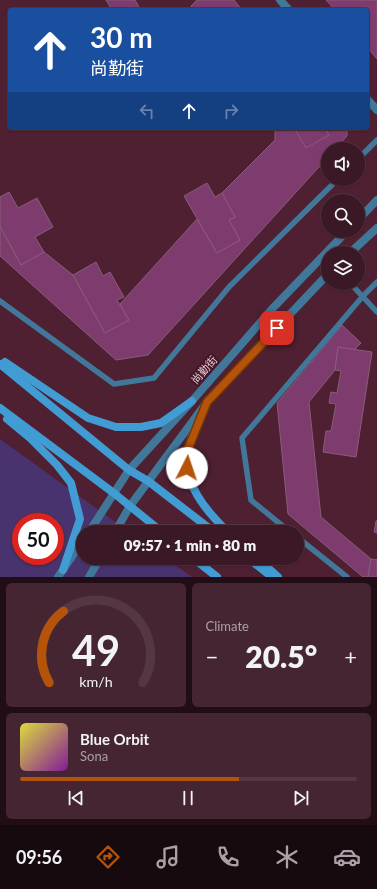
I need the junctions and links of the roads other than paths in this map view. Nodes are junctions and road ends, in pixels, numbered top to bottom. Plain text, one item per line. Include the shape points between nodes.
1 (280, 0) edge
2 (287, 8) edge
3 (369, 101) edge
4 (377, 110) edge
5 (377, 140) edge
6 (365, 152) edge
7 (331, 186) edge
8 (377, 200) edge
9 (365, 213) edge
10 (377, 228) edge
11 (340, 238) edge
12 (358, 246) edge
13 (321, 281) edge
14 (377, 282) edge
15 (357, 290) edge
16 (363, 296) junction
17 (0, 301) edge
18 (377, 312) edge
19 (0, 359) edge
20 (0, 364) edge
21 (192, 401) junction
22 (207, 402) junction
23 (0, 408) edge
24 (0, 413) edge
25 (129, 470) junction
26 (148, 481) junction
27 (115, 494) junction
28 (130, 506) junction
29 (94, 525) edge
30 (119, 525) edge
31 (153, 525) edge
32 (205, 525) edge
33 (220, 525) edge
34 (281, 525) edge
35 (304, 543) edge
36 (76, 551) edge
37 (96, 565) edge
38 (202, 565) edge
39 (257, 565) edge
40 (265, 565) edge
41 (61, 574) edge
42 (89, 577) edge
43 (217, 577) edge
44 (272, 577) edge
45 (278, 577) edge
46 (346, 577) edge

1 - 2 street
3 - 4 street
5 - 6 lane
7 - 17 lane via 229,288 154,378 114,384
8 - 9 street
10 - 12 street
11 - 21 street, 尚勤街 via 272,309
13 - 22 street
14 - 16 lane
15 - 16 lane
16 - 18 lane
16 - 34 lane via 242,438 251,500
19 - 21 main road via 88,418 116,427 161,424
20 - 25 main road
21 - 25 street, 尚勤街
22 - 26 street
22 - 33 main road via 188,449 187,468 195,492
23 - 27 main road
24 - 41 main road via 30,438 71,483 80,520
25 - 26 main road
25 - 27 street, 尚勤街
26 - 28 street
26 - 32 main road
27 - 28 main road
27 - 29 street, 尚勤街
28 - 30 street
28 - 31 main road
35 - 46 lane
36 - 41 street
37 - 42 street
38 - 43 main road
39 - 44 main road
40 - 45 main road

